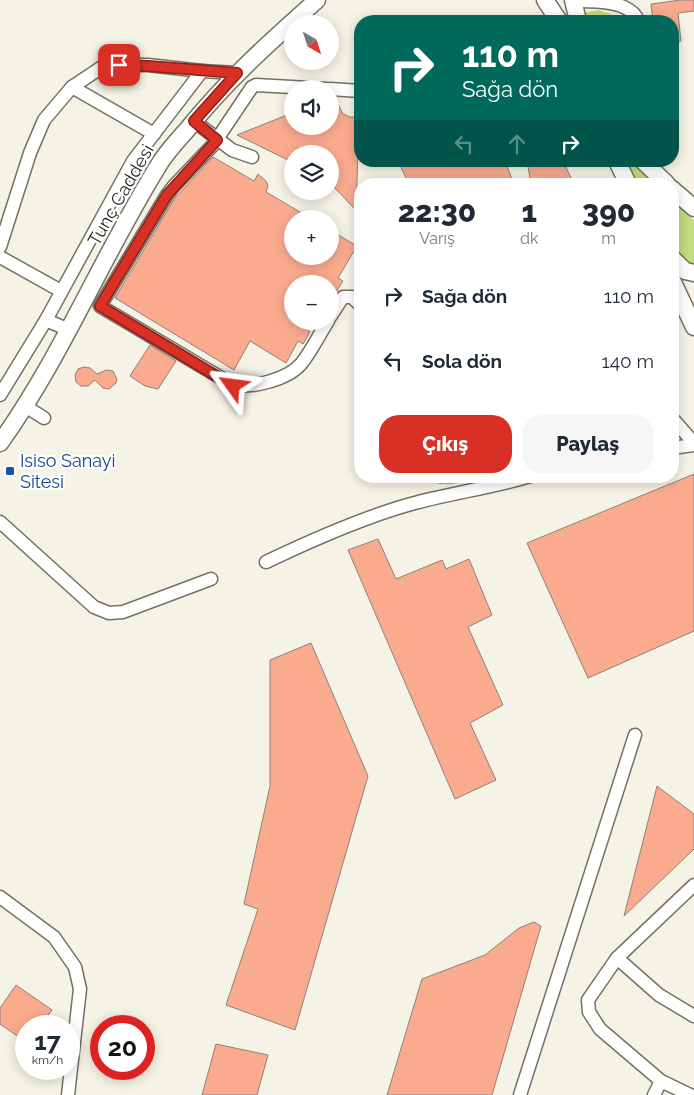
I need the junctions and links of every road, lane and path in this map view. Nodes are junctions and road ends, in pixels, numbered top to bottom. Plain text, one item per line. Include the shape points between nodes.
1 (317, 0) edge
2 (545, 0) edge
3 (568, 0) edge
4 (555, 15) edge
5 (564, 15) edge
6 (575, 15) edge
7 (636, 15) edge
8 (202, 71) junction
9 (237, 73) junction
10 (72, 86) junction
11 (284, 87) edge
12 (339, 89) edge
13 (354, 90) edge
14 (194, 121) junction
15 (154, 134) junction
16 (217, 140) junction
17 (252, 156) dead end
18 (649, 167) edge
19 (661, 178) edge
20 (679, 195) edge
21 (694, 208) edge
22 (0, 247) edge
23 (0, 257) edge
24 (679, 265) edge
25 (694, 273) edge
26 (61, 291) junction
27 (679, 295) edge
28 (354, 299) edge
29 (339, 303) edge
30 (46, 320) junction
31 (694, 327) edge
32 (69, 330) junction
33 (322, 330) edge
34 (0, 396) edge
35 (25, 406) junction
36 (44, 418) dead end
37 (679, 426) edge
38 (0, 443) edge
39 (694, 444) edge
40 (679, 447) edge
41 (500, 483) edge
42 (0, 522) edge
43 (266, 562) dead end
44 (211, 579) dead end
45 (635, 735) dead end
46 (693, 887) edge
47 (0, 897) edge
48 (618, 958) junction
49 (692, 1012) edge
50 (661, 1081) junction
51 (68, 1095) edge
52 (520, 1095) edge
53 (654, 1095) edge
54 (690, 1095) edge

1 - 9 main road, Tunç Caddesi
2 - 4 main road
3 - 5 main road
3 - 6 main road
3 - 7 street via 609,2 631,8
8 - 9 street
8 - 10 street via 105,65
8 - 15 street
9 - 14 main road, Tunç Caddesi
10 - 15 street
10 - 22 street via 44,120
11 - 16 street via 256,85
12 - 13 street
14 - 16 street
14 - 32 main road, Tunç Caddesi via 161,162
15 - 26 street via 133,161
16 - 17 street via 232,150
16 - 33 street via 167,195 100,306 233,386 244,387 274,380 288,373 300,365
18 - 19 main road
20 - 21 main road
23 - 26 street
24 - 25 main road
26 - 30 street
27 - 31 main road
28 - 29 street via 343,297
30 - 32 street
30 - 34 street
32 - 35 main road, Tunç Caddesi
35 - 36 street
35 - 38 main road, Tunç Caddesi
37 - 39 street
39 - 40 street
41 - 43 street via 411,504 352,524
42 - 44 street via 94,607 109,613 123,612
45 - 52 street
46 - 48 street
47 - 51 street via 54,937 75,967 80,989
48 - 49 street via 659,995
48 - 50 street via 588,1000 589,1012 600,1029
50 - 53 street
50 - 54 street

